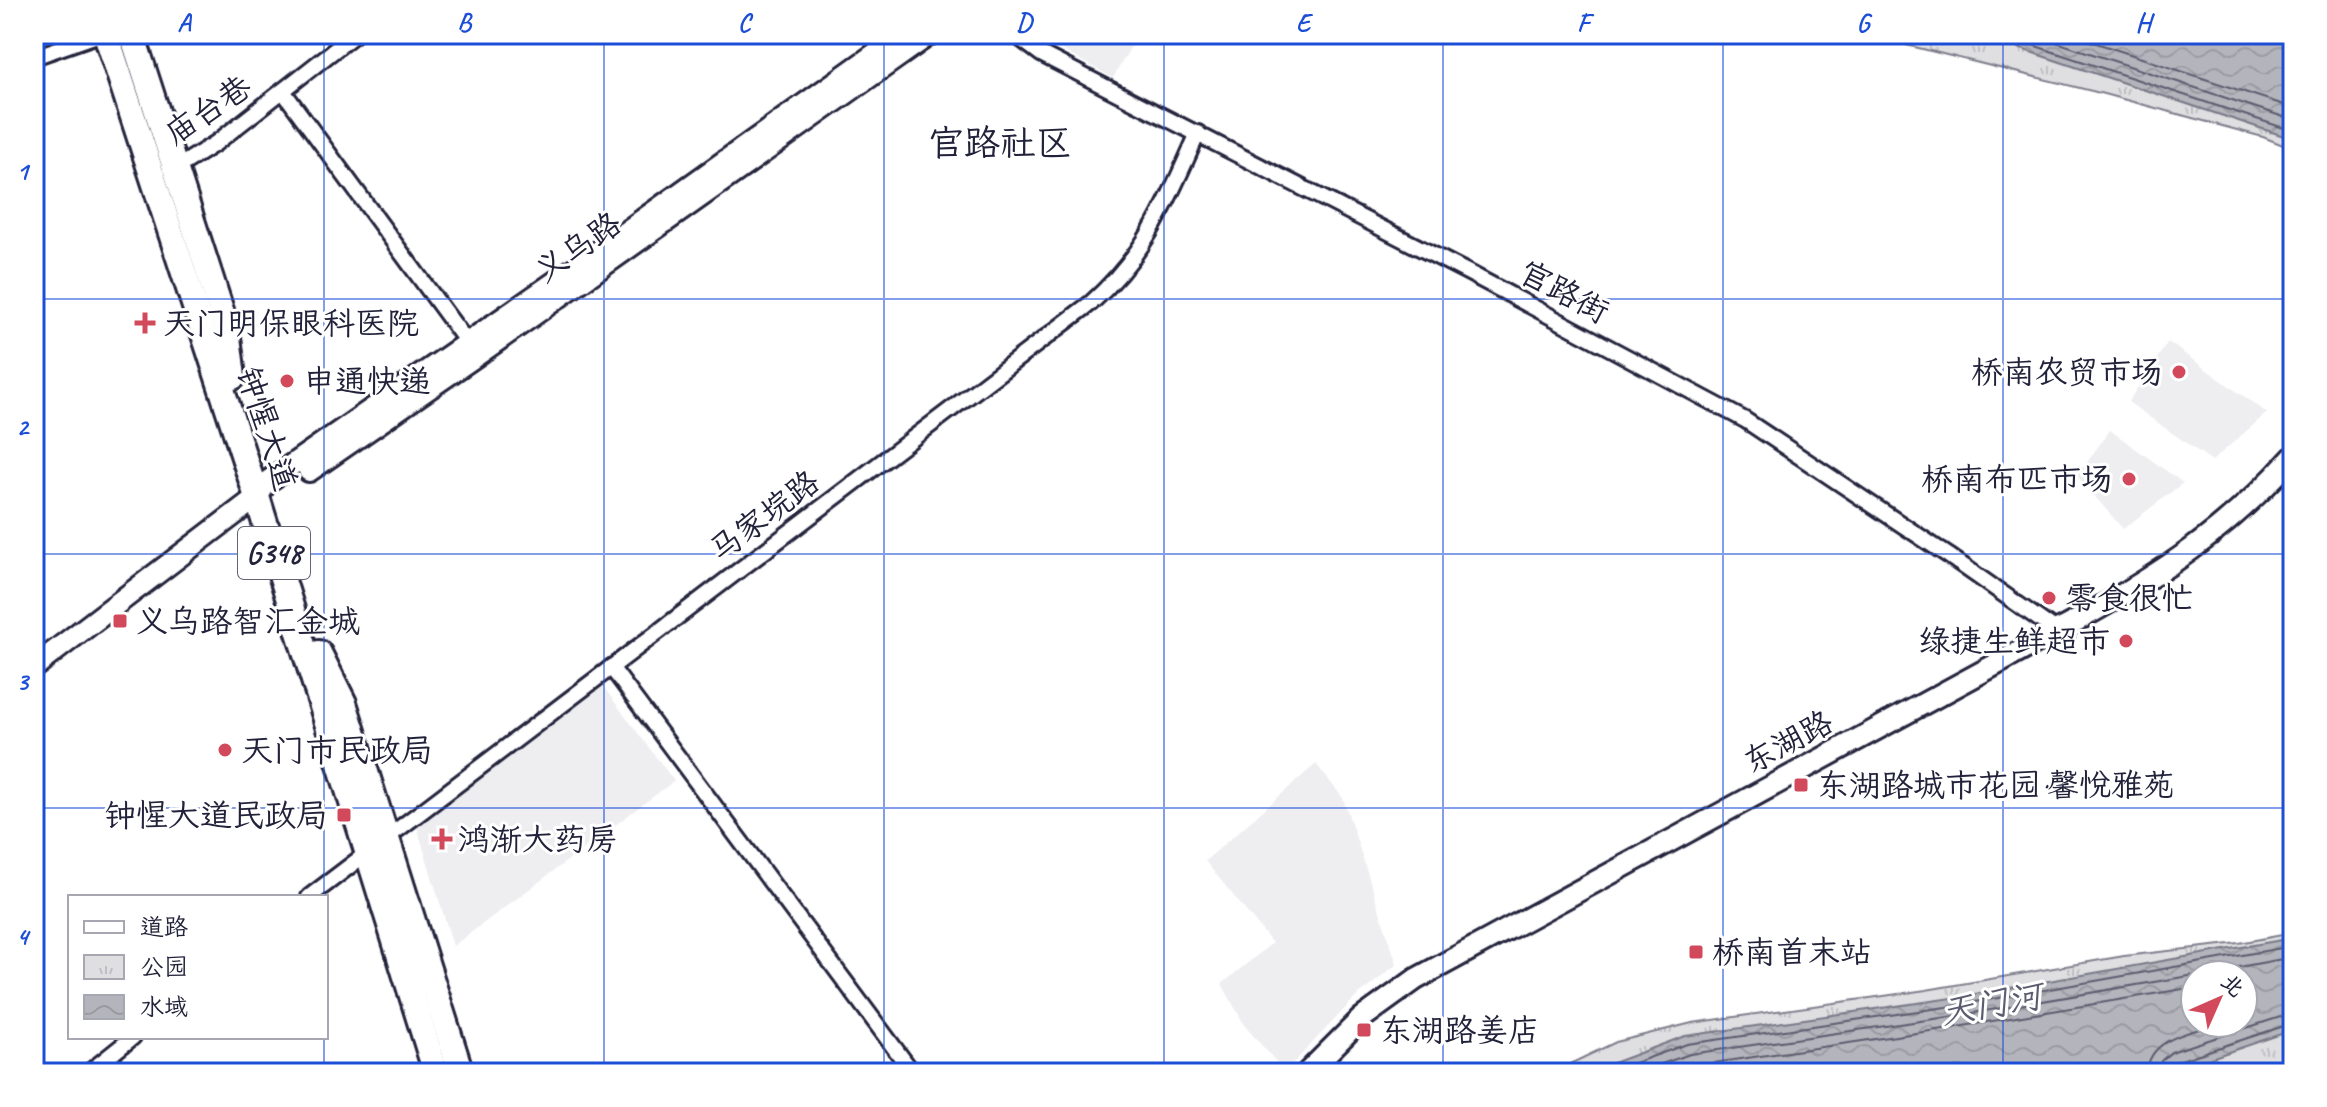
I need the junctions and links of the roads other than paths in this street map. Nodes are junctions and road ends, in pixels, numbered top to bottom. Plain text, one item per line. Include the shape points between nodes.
1 (99, 34) edge
2 (122, 34) edge
3 (132, 34) edge
4 (355, 34) edge
5 (903, 34) edge
6 (930, 34) edge
7 (1014, 34) edge
8 (883, 48) edge
9 (34, 57) edge
10 (283, 91) junction
11 (1198, 133) junction
12 (170, 169) junction
13 (473, 349) junction
14 (225, 378) junction
15 (2293, 457) edge
16 (2293, 474) edge
17 (265, 492) junction
18 (2062, 634) junction
19 (34, 667) edge
20 (611, 667) junction
21 (371, 848) junction
22 (312, 895) edge
23 (130, 1039) edge
24 (441, 1068) edge
25 (88, 1073) edge
26 (913, 1073) edge
27 (1307, 1073) edge
28 (1316, 1073) edge

1 - 9 street
1 - 14 highway, 钟惺大道 / G348
2 - 12 highway, 钟惺大道 / G348
3 - 12 highway
4 - 10 street, 庙台巷
5 - 8 main road, 义乌路
6 - 8 main road, 义乌路
7 - 11 street, 官路街 via 1041,54
8 - 13 main road, 义乌路
10 - 12 street, 庙台巷 via 200,154
10 - 13 street
11 - 18 street, 官路街 via 1745,420
11 - 20 street, 马家垸路 via 1147,240 1102,293
12 - 14 highway, 钟惺大道 / G348
13 - 17 main road, 义乌路
14 - 17 highway, 钟惺大道 / G348
15 - 18 main road, 东湖路 via 2203,543
16 - 18 main road, 东湖路 via 2209,552 2140,597
17 - 19 main road, 义乌路
17 - 21 highway, 钟惺大道 / G348
18 - 27 main road, 东湖路 via 1428,971 1370,1011
18 - 28 main road, 东湖路 via 1419,984 1367,1023
20 - 21 street, 马家垸路
20 - 26 street
21 - 22 street, 马家垸路
21 - 24 highway, 钟惺大道 / G348
23 - 25 street

